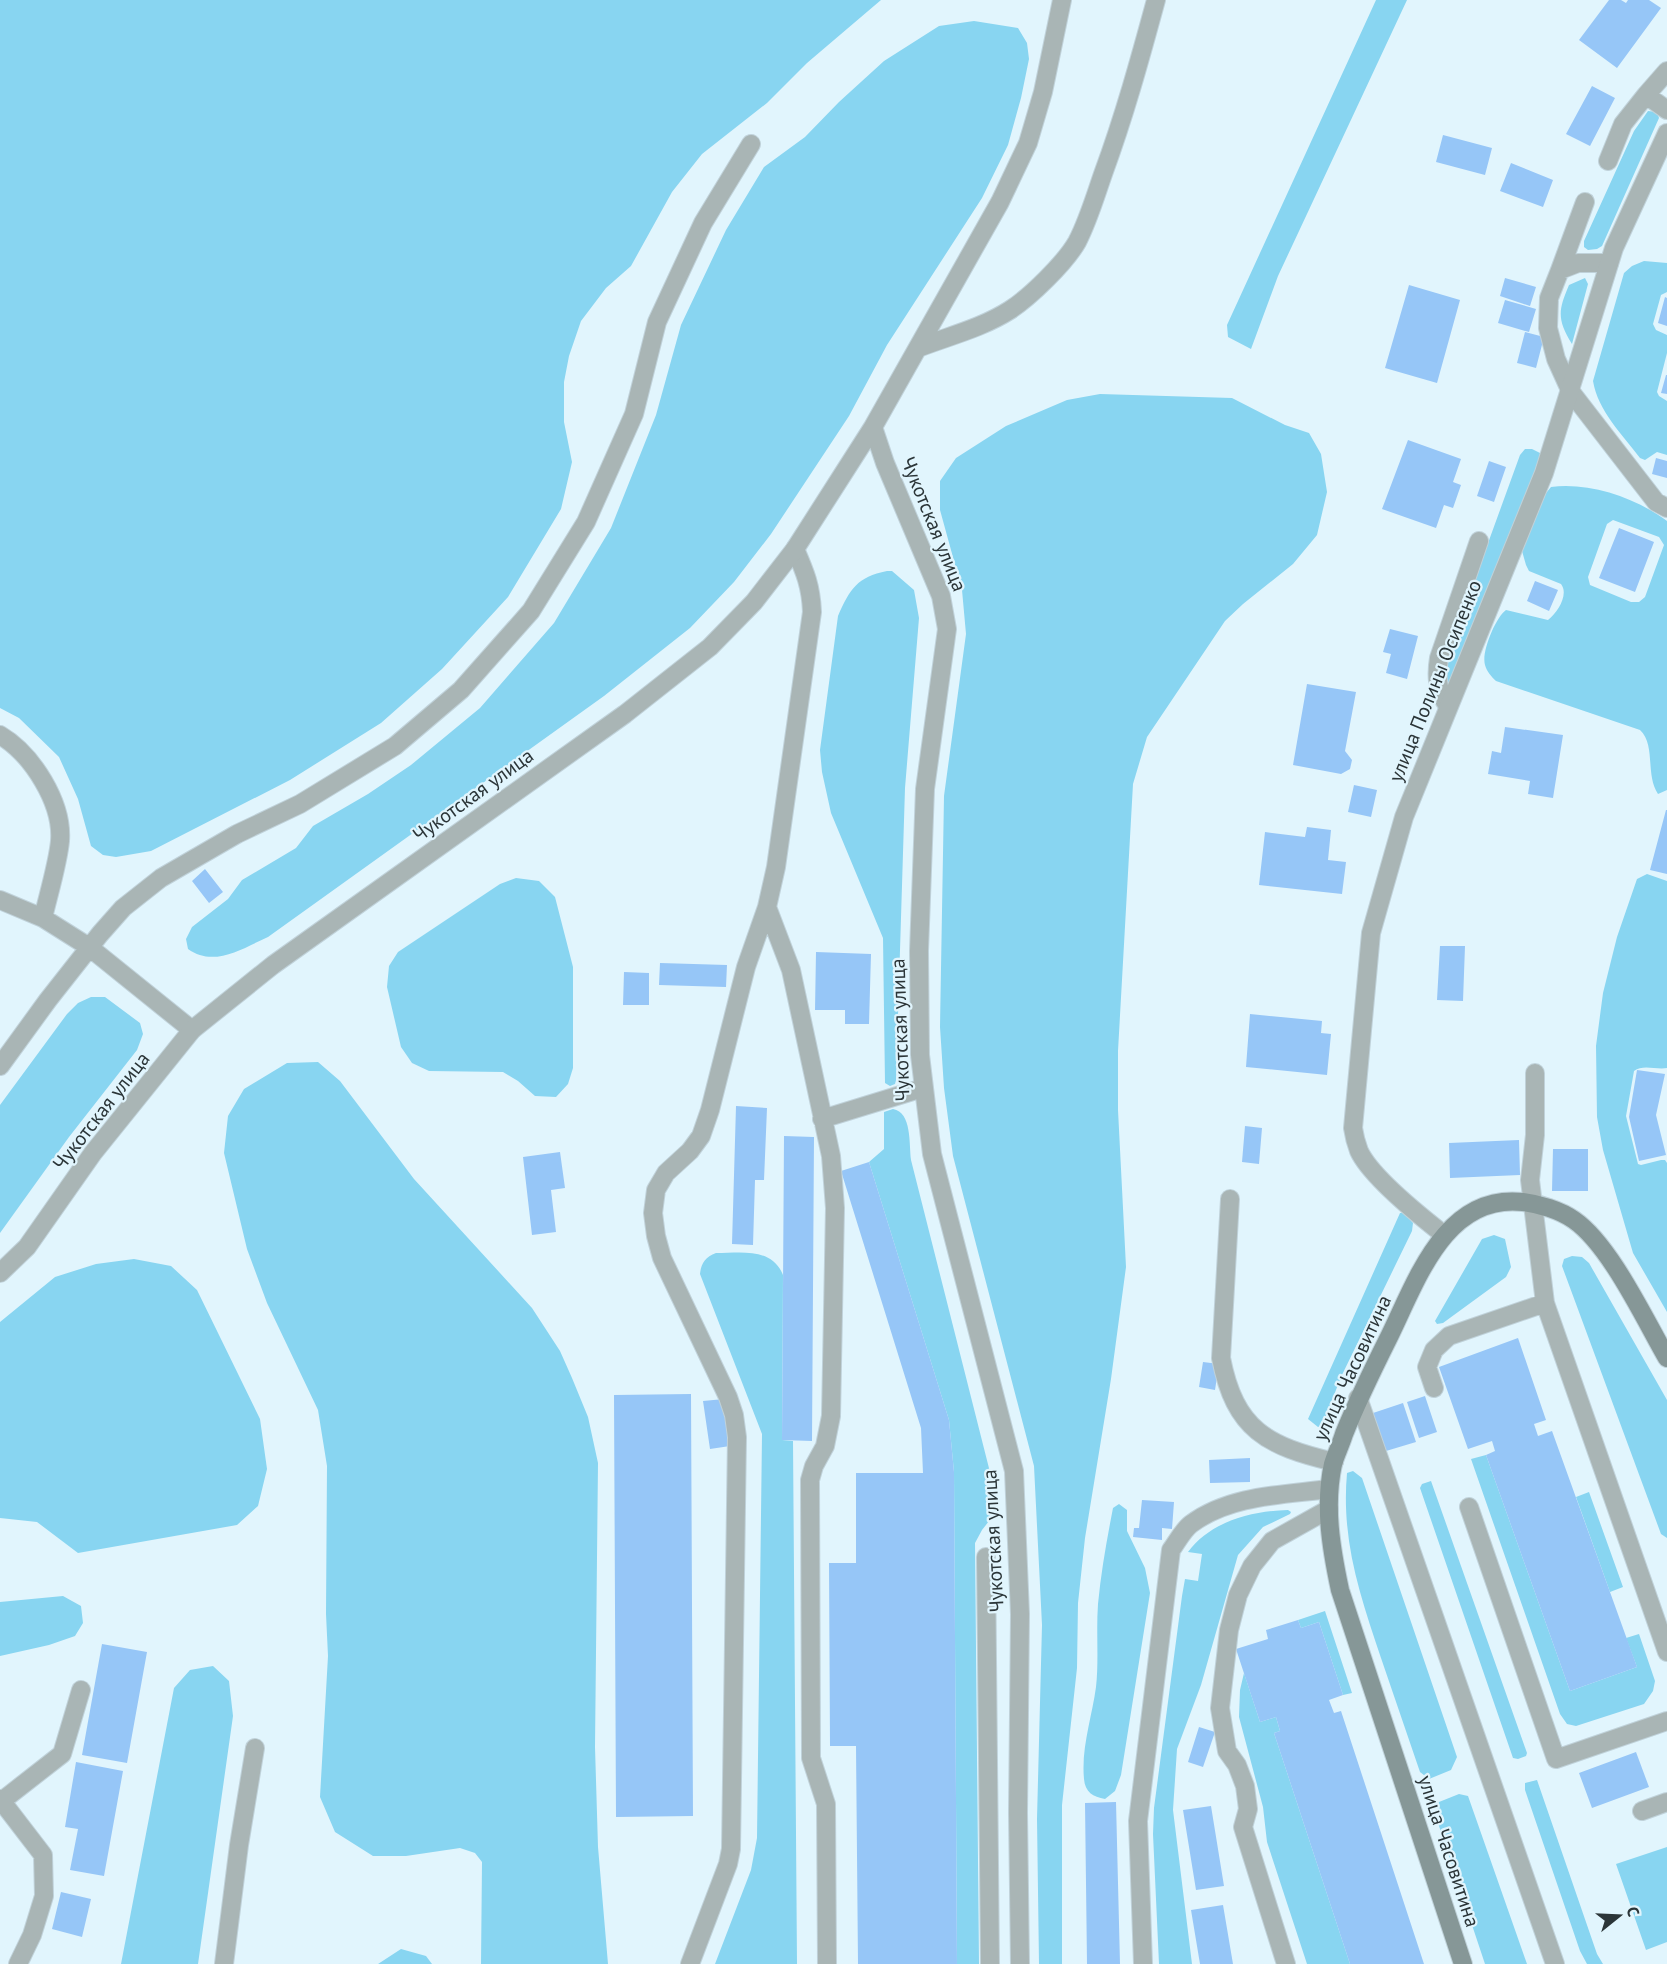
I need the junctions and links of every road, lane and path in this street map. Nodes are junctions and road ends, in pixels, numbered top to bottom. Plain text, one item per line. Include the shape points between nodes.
1 (1062, 0) edge
2 (1156, 0) edge
3 (1667, 72) edge
4 (1646, 95) junction
5 (1667, 110) edge
6 (1667, 133) edge
7 (751, 144) dead end
8 (1608, 160) dead end
9 (1585, 202) dead end
10 (1609, 263) junction
11 (1560, 270) junction
12 (918, 348) junction
13 (1571, 393) junction
14 (873, 427) junction
15 (1667, 508) edge
16 (1479, 541) dead end
17 (795, 549) junction
18 (1449, 706) junction
19 (0, 735) edge
20 (0, 900) edge
21 (767, 907) junction
22 (43, 918) junction
23 (89, 947) junction
24 (192, 1030) junction
25 (0, 1066) edge
26 (1535, 1073) dead end
27 (923, 1088) junction
28 (822, 1119) junction
29 (1230, 1199) dead end
30 (1533, 1203) junction
31 (1443, 1234) junction
32 (0, 1274) edge
33 (1545, 1303) junction
34 (1667, 1358) edge
35 (1434, 1388) dead end
36 (1358, 1398) junction
37 (1334, 1462) junction
38 (1329, 1489) junction
39 (1469, 1507) dead end
40 (1329, 1509) junction
41 (986, 1557) dead end
42 (1667, 1652) edge
43 (81, 1690) dead end
44 (1667, 1721) edge
45 (255, 1748) dead end
46 (1, 1800) edge
47 (1667, 1802) edge
48 (1641, 1811) dead end
49 (18, 1964) edge
50 (224, 1964) edge
51 (690, 1964) edge
52 (826, 1964) edge
53 (990, 1964) edge
54 (1020, 1964) edge
55 (1143, 1964) edge
56 (1286, 1964) edge
57 (1463, 1964) edge
58 (1554, 1964) edge

1 - 12 street via 1028,142 1000,202
2 - 12 street via 1125,112 1085,224 1072,249 1011,309 990,322
3 - 4 street
4 - 5 street
4 - 8 street via 1623,124
6 - 10 street, улица Полины Осипенко
7 - 23 street via 703,223 657,322 634,414 586,522 531,611 461,690 395,746 309,799 160,878 123,908
9 - 11 street
10 - 11 street via 1578,263
10 - 13 street, улица Полины Осипенко
11 - 13 street via 1549,298 1548,328
12 - 14 street
13 - 15 street via 1656,502
13 - 18 street, улица Полины Осипенко via 1544,473
14 - 17 street, Чукотская улица
14 - 27 street, Чукотская улица via 941,596 947,629 926,789 919,951
16 - 18 street via 1439,658 1438,688
17 - 21 street via 808,579 812,612
17 - 24 street, Чукотская улица via 754,602 710,647 625,714 273,965
18 - 31 street, улица Полины Осипенко via 1404,817 1371,933 1353,1128 1359,1152 1368,1165
19 - 22 street via 39,772 56,809 60,840
20 - 22 street
21 - 28 street via 791,970
21 - 51 street via 746,967 710,1110 690,1151 666,1173 656,1190 653,1213 662,1258 728,1397 737,1437 731,1849
22 - 23 street
23 - 24 street
23 - 25 street
24 - 32 street, Чукотская улица via 93,1153 27,1247
26 - 30 street via 1530,1180
27 - 28 street
27 - 54 street, Чукотская улица via 932,1154 1014,1472 1020,1614
28 - 52 street via 831,1156 835,1208 831,1416 825,1446 810,1480 811,1758 826,1804
29 - 37 street via 1221,1358 1233,1402 1269,1440 1295,1453
30 - 31 street, улица Часовитина via 1487,1204 1465,1215
30 - 33 street
30 - 34 street, улица Часовитина via 1572,1218 1586,1229 1607,1255
31 - 36 street, улица Часовитина
33 - 35 street via 1449,1336 1434,1350 1427,1367
33 - 42 street
36 - 37 street, улица Часовитина
36 - 58 street
37 - 38 street, улица Часовитина
38 - 40 street, улица Часовитина
38 - 55 street via 1241,1501 1215,1509 1189,1526 1171,1550 1138,1821
39 - 44 street via 1556,1759
40 - 56 street via 1272,1541 1252,1566 1238,1595 1229,1630 1221,1696 1227,1751 1245,1786 1248,1809 1243,1827
40 - 57 street, улица Часовитина via 1331,1547 1340,1590
41 - 53 street
43 - 46 street via 62,1754
45 - 50 street
46 - 49 street via 43,1855 44,1896
47 - 48 street

